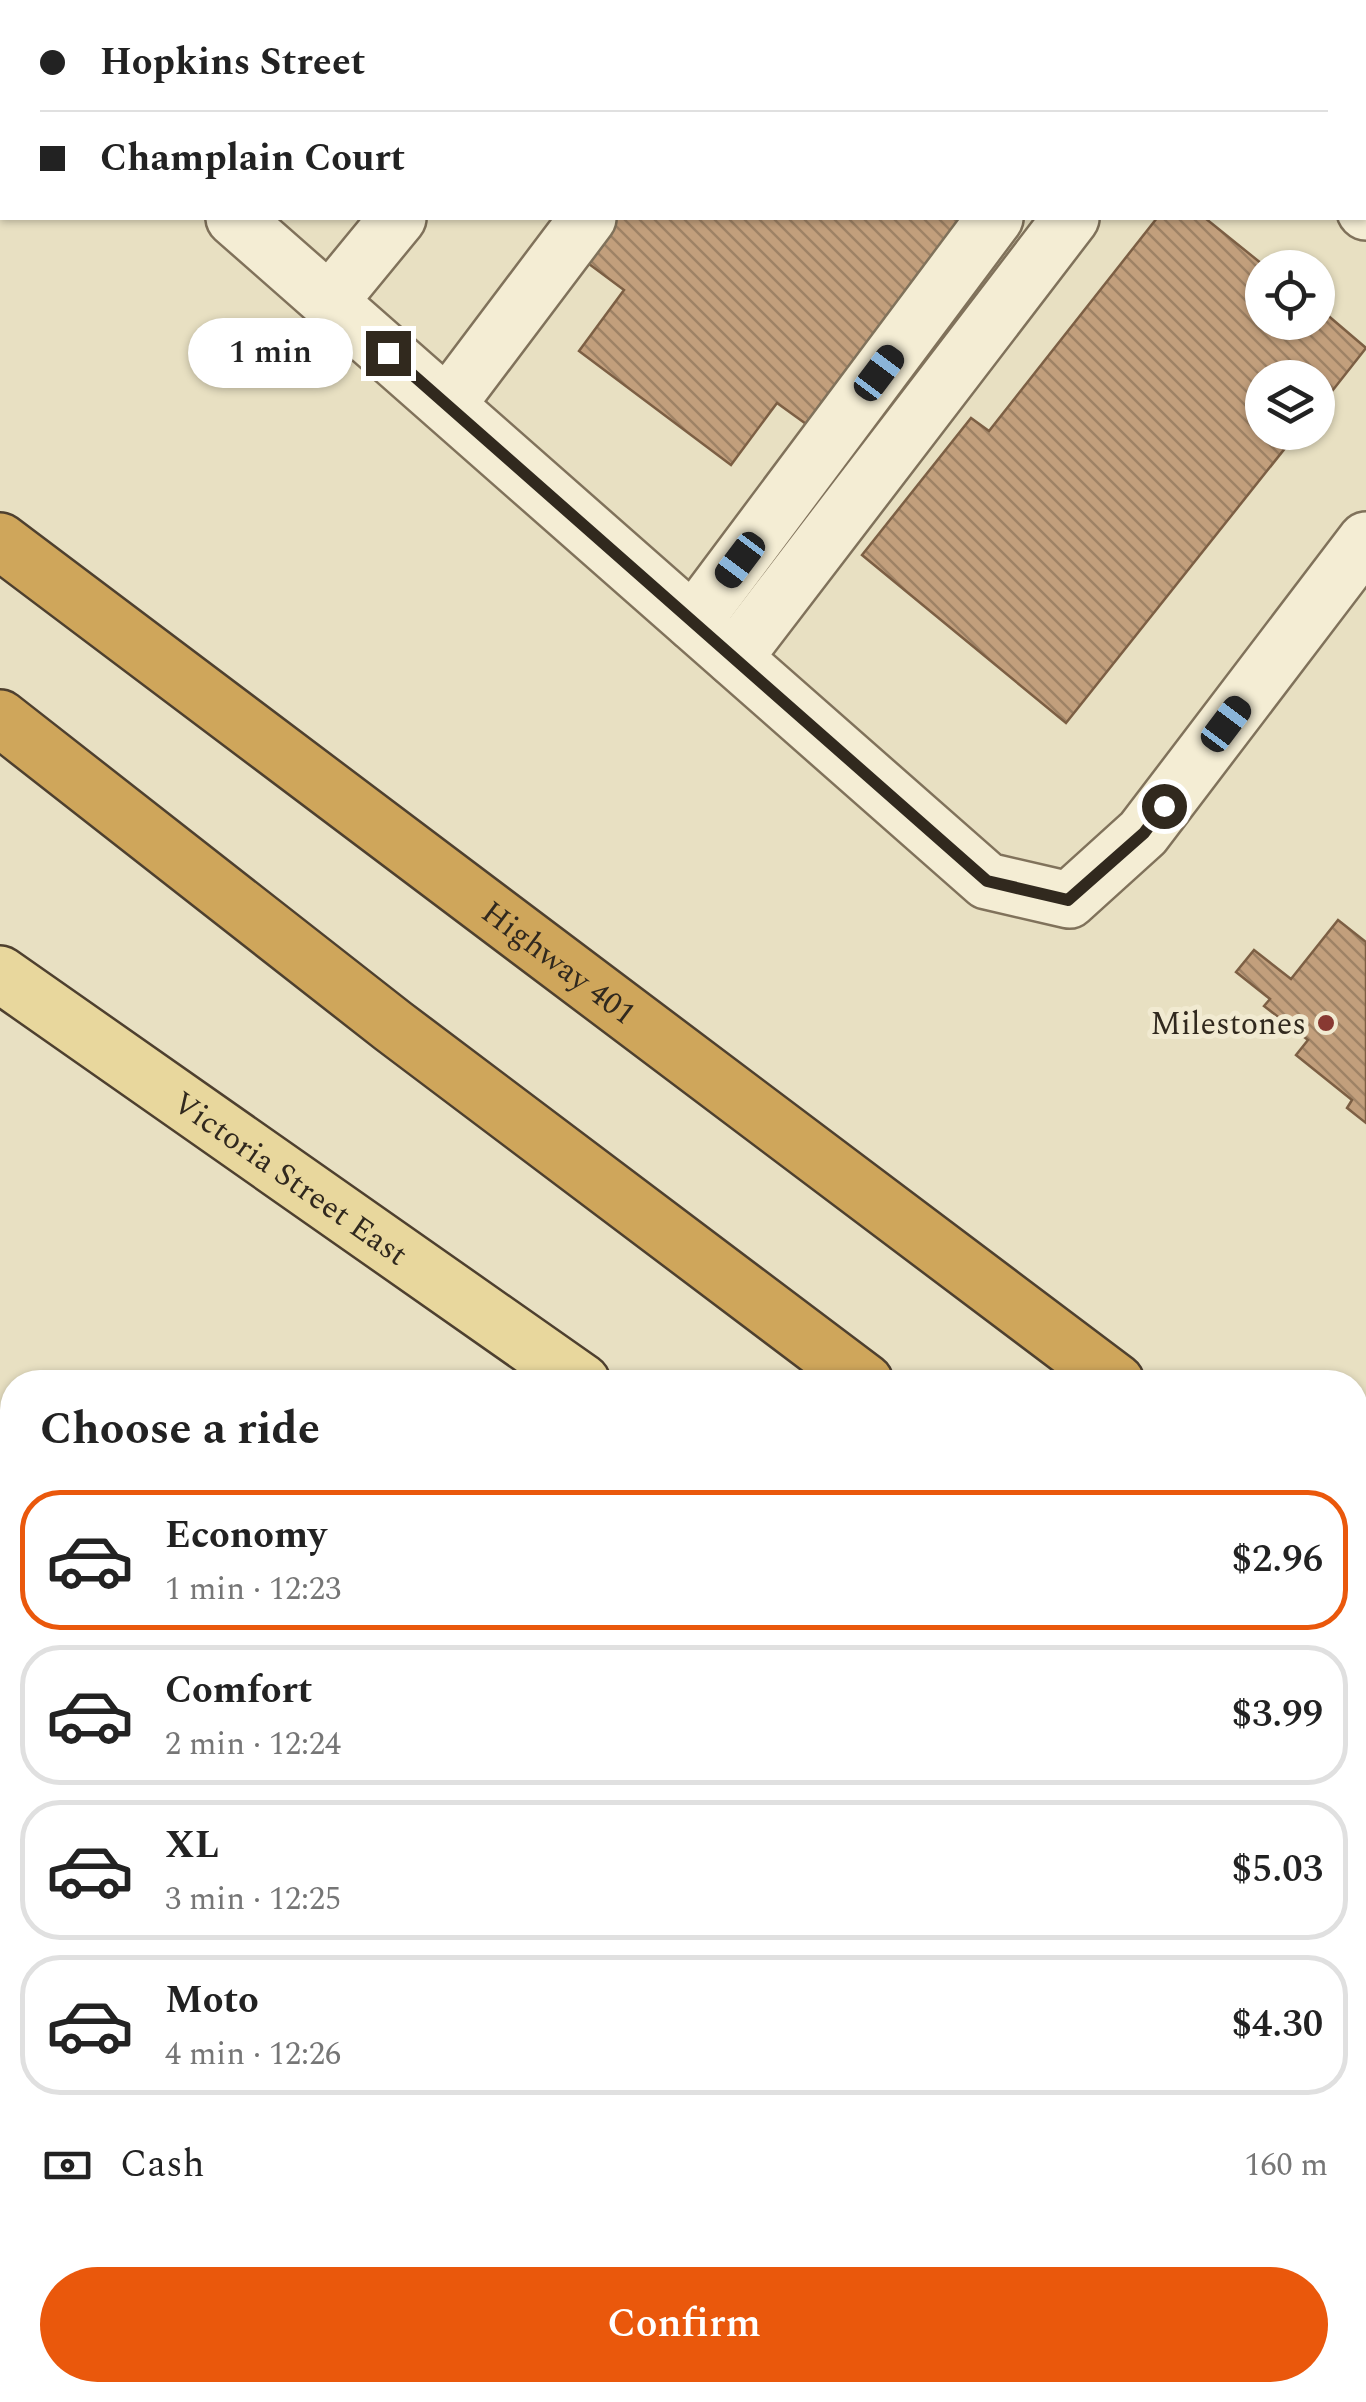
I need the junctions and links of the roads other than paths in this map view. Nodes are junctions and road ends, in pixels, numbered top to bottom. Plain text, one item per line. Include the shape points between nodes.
1 (236, 220) edge
2 (396, 220) edge
3 (587, 220) edge
4 (994, 220) edge
5 (1070, 220) edge
6 (329, 302) junction
7 (448, 405) junction
8 (1366, 540) edge
9 (0, 541) edge
10 (693, 622) junction
11 (734, 658) junction
12 (0, 718) edge
13 (0, 974) edge
14 (565, 1370) edge
15 (849, 1370) edge
16 (1100, 1370) edge

1 - 6 street
2 - 6 street
3 - 7 street
4 - 10 street
5 - 11 street
6 - 7 street
7 - 10 street
8 - 11 street via 1144,833 1068,900 987,881
9 - 16 highway, Highway 401
10 - 11 street
12 - 15 highway via 392,1026
13 - 14 main road, Victoria Street East

